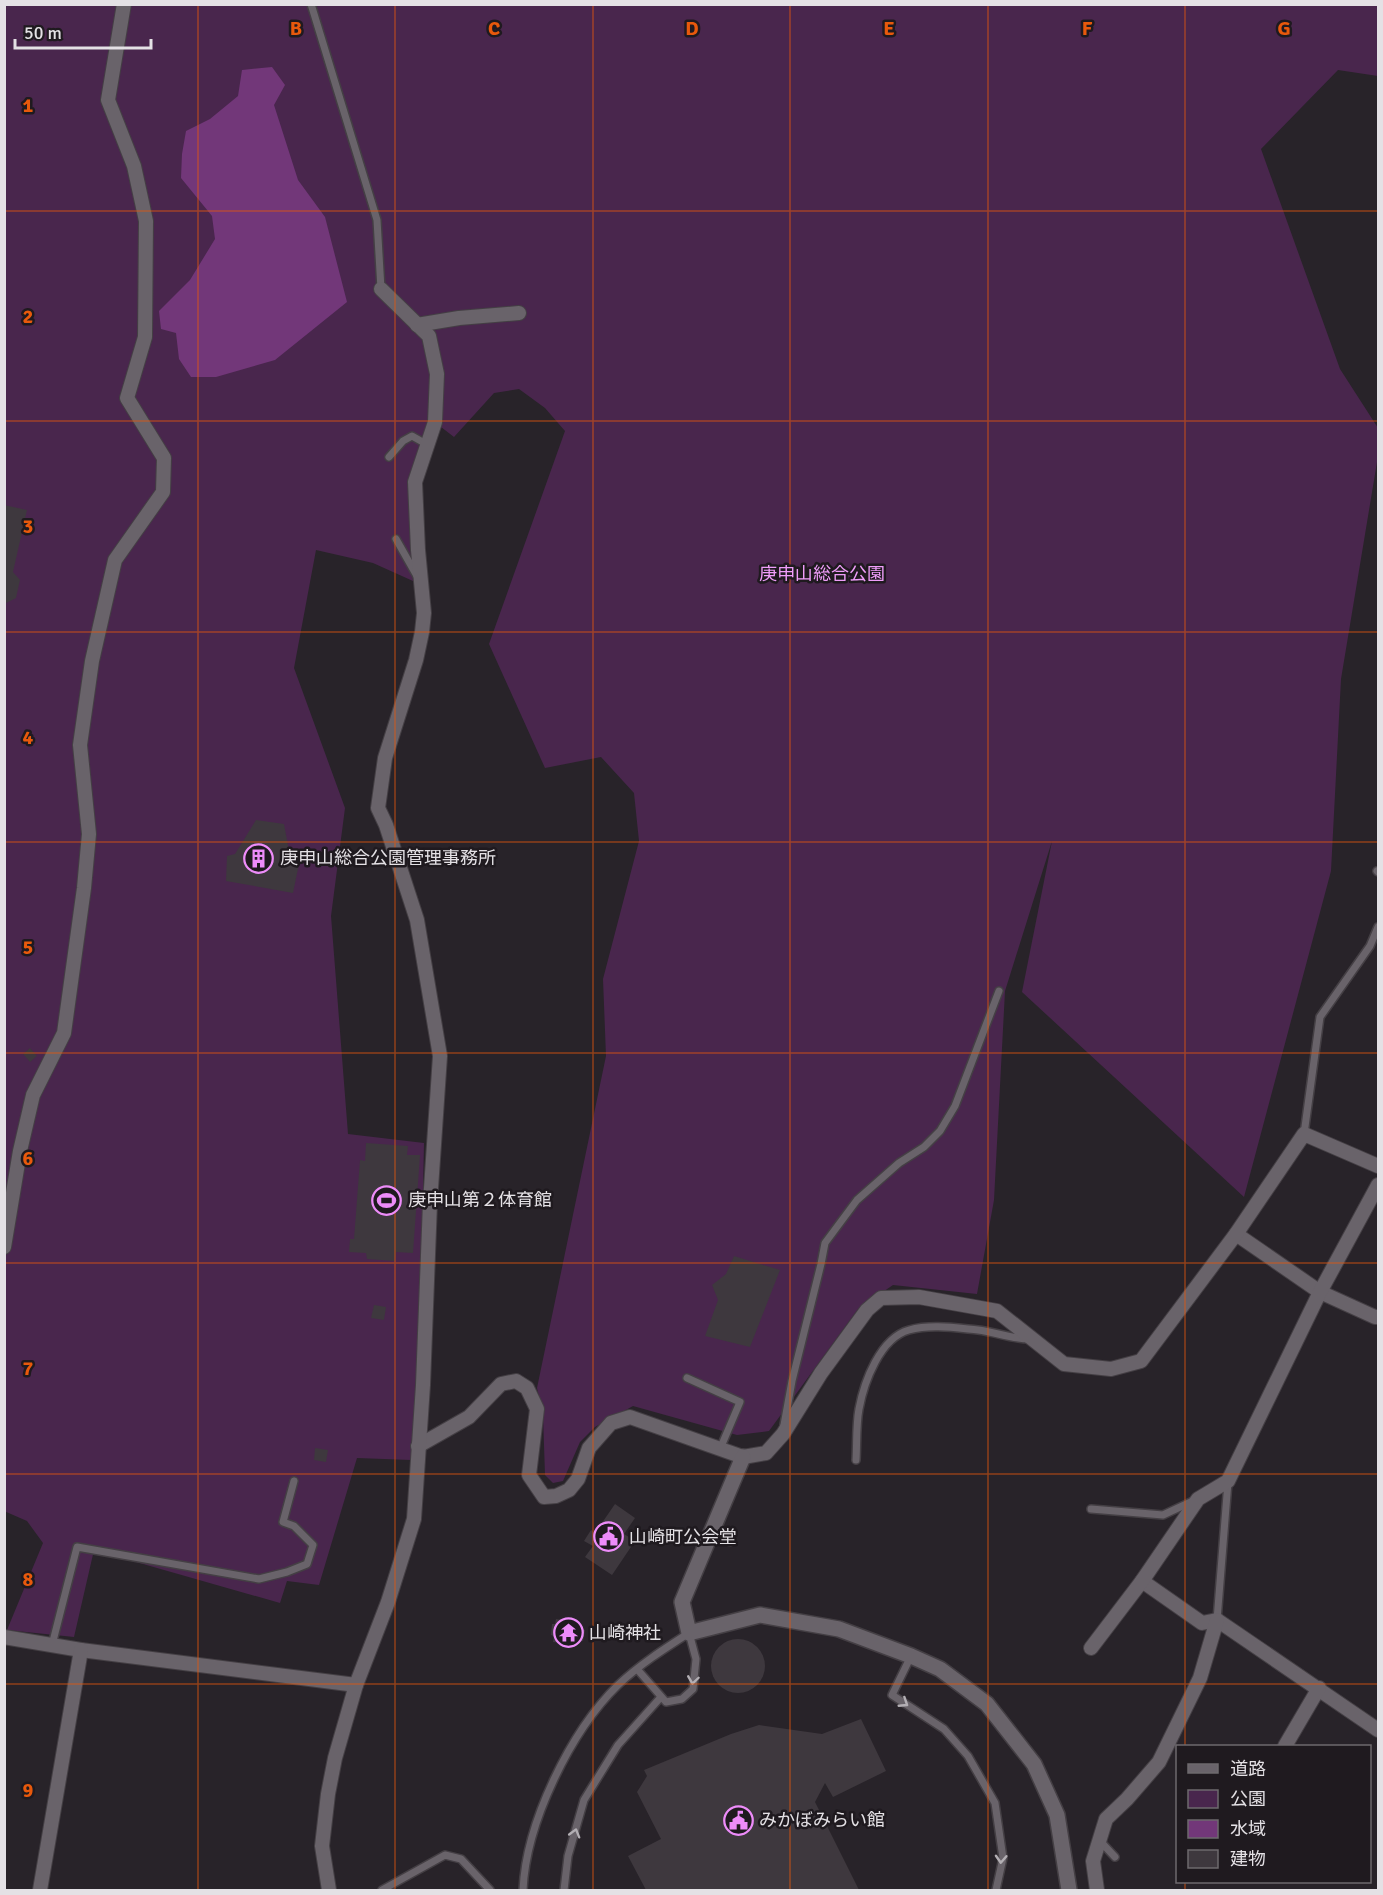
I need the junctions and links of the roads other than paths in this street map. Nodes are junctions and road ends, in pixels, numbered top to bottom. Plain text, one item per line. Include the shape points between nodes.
1 (124, 4) edge
2 (311, 4) edge
3 (381, 289) joint
4 (519, 313) dead end
5 (417, 325) junction
6 (428, 445) junction
7 (389, 457) dead end
8 (396, 539) dead end
9 (422, 586) junction
10 (1378, 927) edge
11 (999, 991) dead end
12 (1304, 1134) junction
13 (1378, 1166) edge
14 (1378, 1185) edge
15 (1236, 1234) junction
16 (4, 1247) edge
17 (1320, 1292) junction
18 (1378, 1317) edge
19 (1034, 1339) junction
20 (687, 1378) dead end
21 (783, 1434) junction
22 (418, 1446) junction
23 (720, 1449) junction
24 (743, 1457) junction
25 (856, 1460) dead end
26 (294, 1481) dead end
27 (1228, 1481) junction
28 (1198, 1499) junction
29 (1091, 1509) dead end
30 (710, 1533) junction
31 (730, 1542) dead end
32 (1142, 1581) junction
33 (1217, 1620) junction
34 (688, 1633) junction
35 (4, 1637) edge
36 (52, 1645) junction
37 (1091, 1648) dead end
38 (81, 1650) junction
39 (911, 1656) junction
40 (637, 1670) junction
41 (356, 1685) junction
42 (1319, 1688) junction
43 (661, 1697) junction
44 (1378, 1730) edge
45 (1286, 1745) edge
46 (1100, 1841) junction
47 (1115, 1857) dead end
48 (40, 1890) edge
49 (329, 1890) edge
50 (382, 1890) edge
51 (490, 1890) edge
52 (523, 1890) edge
53 (564, 1890) edge
54 (996, 1890) edge
55 (1069, 1890) edge
56 (1096, 1890) edge

1 - 16 street via 108,100 134,166 146,221 145,337 127,399 164,458 163,492 114,560 92,661 80,746 89,834 64,1033 33,1095
2 - 3 lane via 376,220
3 - 5 street
4 - 5 street
5 - 6 street via 429,336 437,374 435,423
6 - 7 lane via 412,436
6 - 9 street via 415,482
8 - 9 lane
9 - 22 street via 422,632 384,758 378,808 417,920 440,1056
10 - 12 lane via 1370,946 1320,1017
11 - 21 lane via 955,1106 940,1131 857,1200 825,1243
12 - 13 street
12 - 15 street
14 - 17 street
15 - 17 street
15 - 19 street via 1141,1361 1111,1369 1064,1364
17 - 18 street
17 - 27 street
19 - 21 street via 997,1311 919,1297 881,1298 867,1310 821,1373
19 - 25 lane via 940,1327 907,1330 883,1347 869,1376 859,1409
20 - 23 lane via 740,1402
21 - 24 street via 766,1453
22 - 23 street via 469,1418 501,1384 516,1381 527,1388 537,1409 529,1475 544,1497 569,1490 578,1479 589,1448 611,1424 630,1417
22 - 41 street via 414,1519
23 - 24 street
24 - 30 street
26 - 36 lane via 283,1522 294,1526 313,1545 307,1564 258,1578 77,1547
27 - 28 street
27 - 33 lane
28 - 29 lane via 1163,1515
28 - 32 street
30 - 31 lane
30 - 34 street via 682,1602
32 - 33 street via 1202,1623
32 - 37 street
33 - 42 street
33 - 46 street via 1200,1678 1159,1762 1106,1820
34 - 39 street via 760,1615 839,1629
34 - 40 lane
34 -> 43 lane via 696,1659 693,1689 682,1699 666,1702
35 - 36 street
36 - 38 street
38 - 41 street
38 - 48 street
39 -> 54 lane via 892,1695 944,1729 968,1756 995,1803 1003,1858
39 - 55 street via 940,1669 987,1704 1034,1764 1057,1815
40 - 43 lane
40 - 52 lane via 590,1717 548,1789
41 - 49 street via 328,1794 322,1846
42 - 44 street
42 - 45 street
53 -> 43 lane via 568,1856 584,1800 618,1745
46 - 47 lane
46 - 56 street via 1094,1861
50 - 51 lane via 445,1855 461,1859

